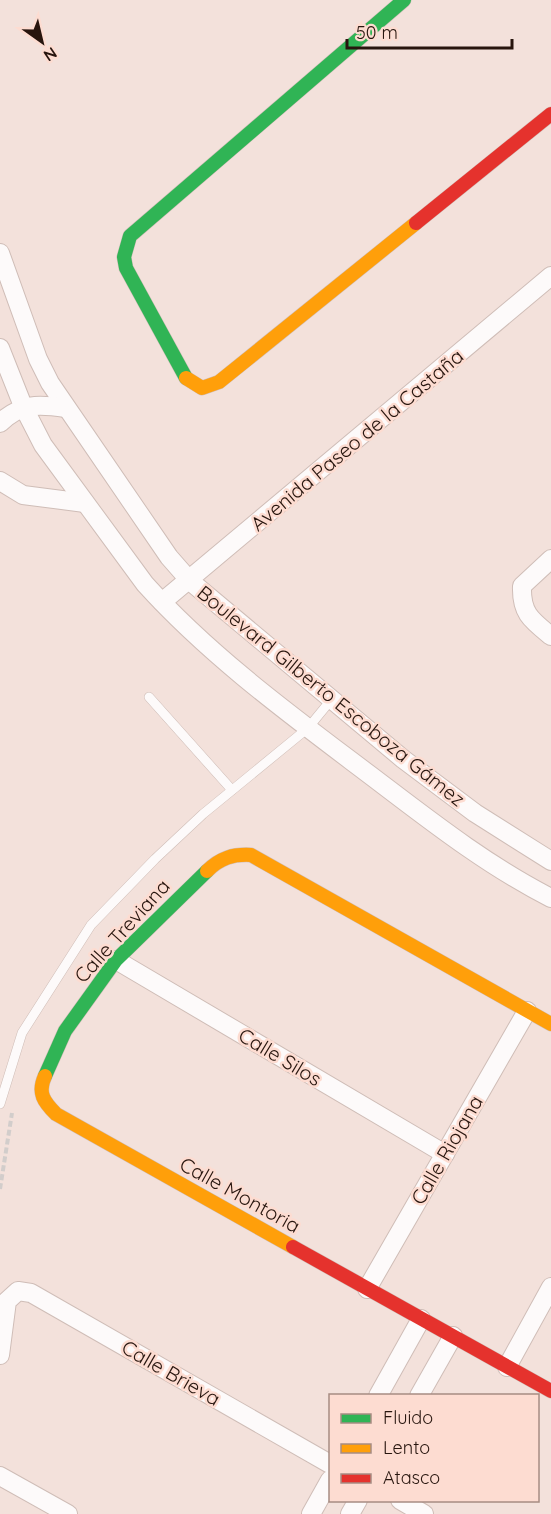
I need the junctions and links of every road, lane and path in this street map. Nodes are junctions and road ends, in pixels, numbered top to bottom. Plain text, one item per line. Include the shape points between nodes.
1 (404, 0) edge
2 (551, 114) edge
3 (0, 253) edge
4 (551, 276) edge
5 (0, 348) edge
6 (23, 406) junction
7 (66, 408) junction
8 (0, 423) edge
9 (0, 481) edge
10 (85, 503) junction
11 (551, 559) edge
12 (190, 581) junction
13 (162, 602) junction
14 (551, 636) edge
15 (148, 697) dead end
16 (331, 700) junction
17 (308, 728) junction
18 (232, 790) junction
19 (551, 861) edge
20 (551, 897) edge
21 (116, 960) junction
22 (527, 1011) junction
23 (551, 1024) edge
24 (43, 1101) joint
25 (0, 1104) edge
26 (445, 1154) junction
27 (551, 1287) edge
28 (368, 1289) junction
29 (421, 1319) junction
30 (453, 1336) junction
31 (0, 1355) edge
32 (507, 1367) junction
33 (551, 1391) edge
34 (379, 1394) edge
35 (420, 1394) edge
36 (329, 1463) edge
37 (0, 1476) edge
38 (329, 1482) edge
39 (403, 1502) edge
40 (68, 1514) edge
41 (311, 1514) edge
42 (424, 1514) edge

1 - 2 street via 130,236 124,257 126,268 194,386 210,388 219,382
3 - 7 street, Boulevard Gilberto Escoboza Gámez via 38,359
4 - 12 street, Avenida Paseo de la Castaña
5 - 6 street, Boulevard Gilberto Escoboza Gámez
6 - 7 street
6 - 8 street
6 - 10 street, Boulevard Gilberto Escoboza Gámez via 43,445
7 - 12 street, Boulevard Gilberto Escoboza Gámez via 169,557
9 - 10 street via 23,495
10 - 13 street, Boulevard Gilberto Escoboza Gámez
11 - 14 street via 522,586 521,602 534,622
12 - 13 street, Avenida Paseo de la Castaña
12 - 16 street, Boulevard Gilberto Escoboza Gámez
13 - 17 street, Boulevard Gilberto Escoboza Gámez via 202,641
15 - 18 lane
16 - 17 lane
16 - 19 street, Boulevard Gilberto Escoboza Gámez via 475,813
17 - 18 lane
17 - 20 street, Boulevard Gilberto Escoboza Gámez via 464,844
18 - 25 lane via 155,859 91,925 22,1033
21 - 22 street, Calle Treviana via 217,861 236,854 251,855
21 - 24 street, Calle Treviana via 65,1031 41,1084
21 - 26 street, Calle Silos
22 - 23 street
22 - 26 street, Calle Riojana
24 - 28 street, Calle Montoria via 56,1114
26 - 28 street, Calle Riojana
27 - 32 street
28 - 29 street, Calle Montoria
29 - 30 street, Calle Montoria
29 - 34 street
30 - 32 street, Calle Montoria
30 - 35 street
31 - 36 street, Calle Brieva via 7,1301 18,1291 31,1293
32 - 33 street, Calle Montoria
37 - 40 street
38 - 41 street
39 - 42 street

